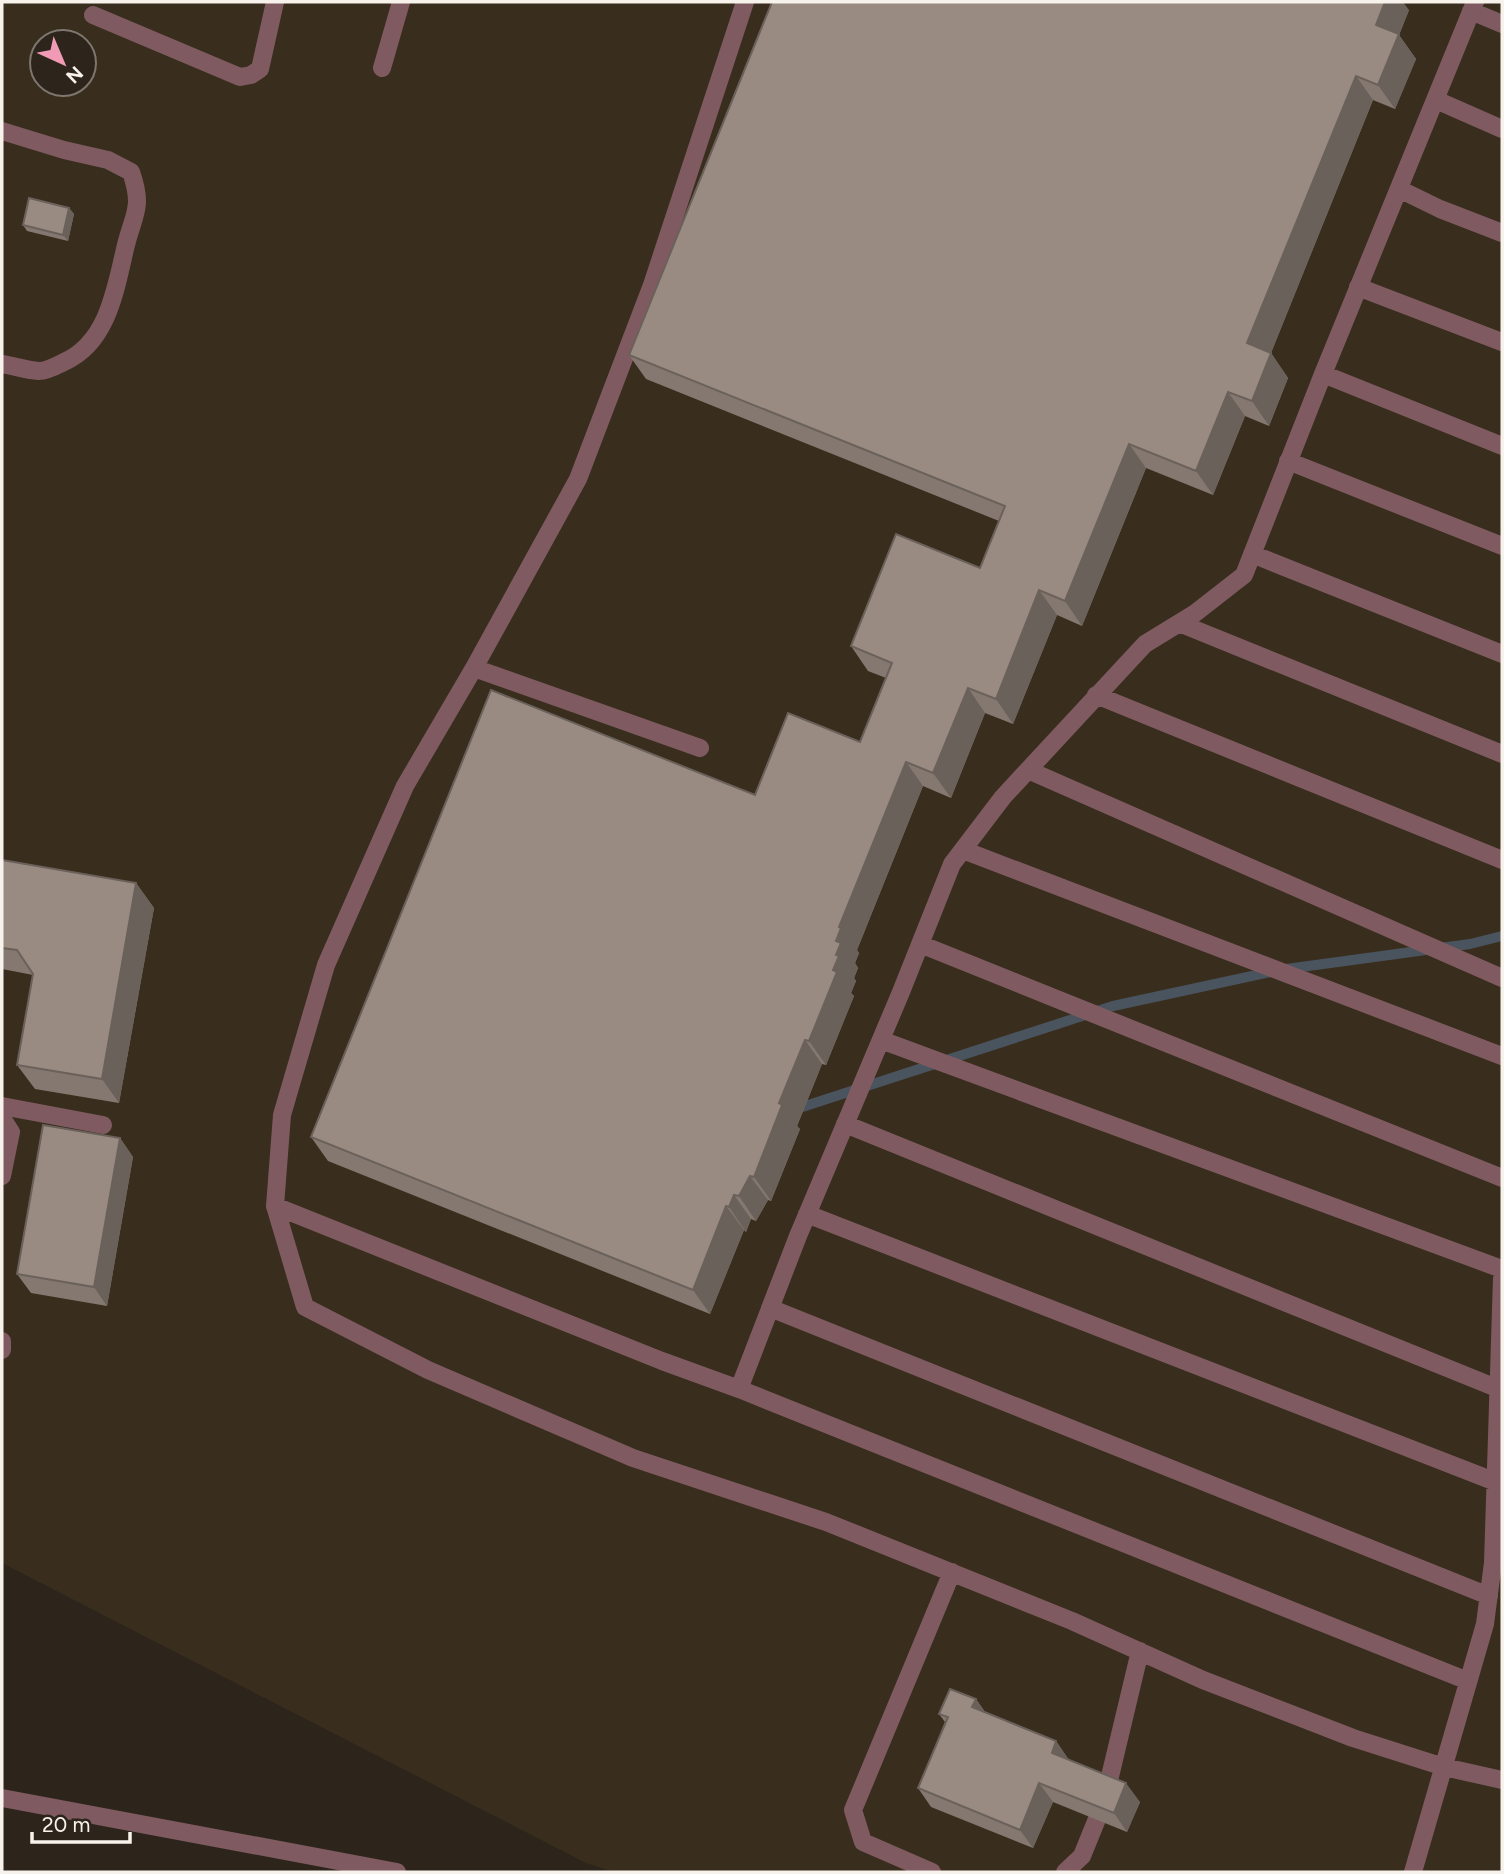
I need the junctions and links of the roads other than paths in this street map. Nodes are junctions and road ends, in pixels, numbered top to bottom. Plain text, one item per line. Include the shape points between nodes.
1 (275, 2) edge
2 (401, 2) edge
3 (745, 2) edge
4 (1473, 7) edge
5 (93, 15) dead end
6 (1502, 24) edge
7 (382, 68) dead end
8 (1436, 100) junction
9 (1502, 129) edge
10 (2, 131) edge
11 (1399, 188) junction
12 (1502, 233) edge
13 (1357, 287) junction
14 (1502, 342) edge
15 (2, 364) edge
16 (1323, 374) junction
17 (1502, 446) edge
18 (1288, 461) junction
19 (1502, 546) edge
20 (1252, 554) junction
21 (1179, 623) junction
22 (1502, 654) edge
23 (474, 668) junction
24 (1096, 695) junction
25 (700, 748) dead end
26 (1502, 754) edge
27 (1028, 770) junction
28 (963, 850) junction
29 (1502, 860) edge
30 (920, 944) junction
31 (1502, 978) edge
32 (881, 1040) junction
33 (1502, 1056) edge
34 (2, 1106) edge
35 (2, 1118) edge
36 (845, 1124) junction
37 (103, 1125) dead end
38 (2, 1176) edge
39 (1502, 1178) edge
40 (275, 1206) junction
41 (807, 1214) junction
42 (1502, 1269) edge
43 (1502, 1278) edge
44 (770, 1308) junction
45 (2, 1341) edge
46 (2, 1350) edge
47 (739, 1389) junction
48 (1499, 1390) junction
49 (1500, 1444) edge
50 (1496, 1482) junction
51 (952, 1572) junction
52 (1489, 1596) junction
53 (1140, 1651) junction
54 (1468, 1681) junction
55 (1444, 1767) junction
56 (1502, 1780) edge
57 (1107, 1788) edge
58 (2, 1798) edge
59 (1097, 1819) edge
60 (397, 1872) edge
61 (932, 1872) edge
62 (1065, 1872) edge
63 (1413, 1872) edge

1 - 5 street via 260,69 240,77
2 - 7 street
3 - 23 street via 652,285 578,479
4 - 6 street
4 - 8 street
8 - 9 street
8 - 11 street
10 - 15 street via 108,160 131,172 139,194 120,274 95,339 77,356 41,371
11 - 12 street
11 - 13 street
13 - 14 street
13 - 16 street
16 - 17 street
16 - 18 street
18 - 19 street
18 - 20 street
20 - 21 street via 1244,575
20 - 22 street
21 - 24 street via 1145,644
21 - 26 street
23 - 25 street
23 - 40 street via 405,786 326,965 282,1115
24 - 27 street
24 - 29 street
27 - 28 street
27 - 31 street
28 - 30 street via 952,864
28 - 33 street
30 - 32 street
30 - 39 street
32 - 36 street
32 - 42 street
34 - 37 street
35 - 38 street via 11,1132
36 - 41 street
36 - 48 street
40 - 47 street
40 - 51 street via 305,1307 428,1370 633,1458 826,1522
41 - 44 street
41 - 50 street
43 - 48 street
44 - 47 street
44 - 52 street
45 - 46 street
47 - 54 street
48 - 49 street
49 - 50 street
50 - 52 street
51 - 53 street
51 - 61 street via 853,1810 863,1842
52 - 54 street
53 - 55 street via 1353,1738
53 - 57 street
54 - 55 street
55 - 56 street
55 - 63 street
58 - 60 street
59 - 62 street via 1082,1856

